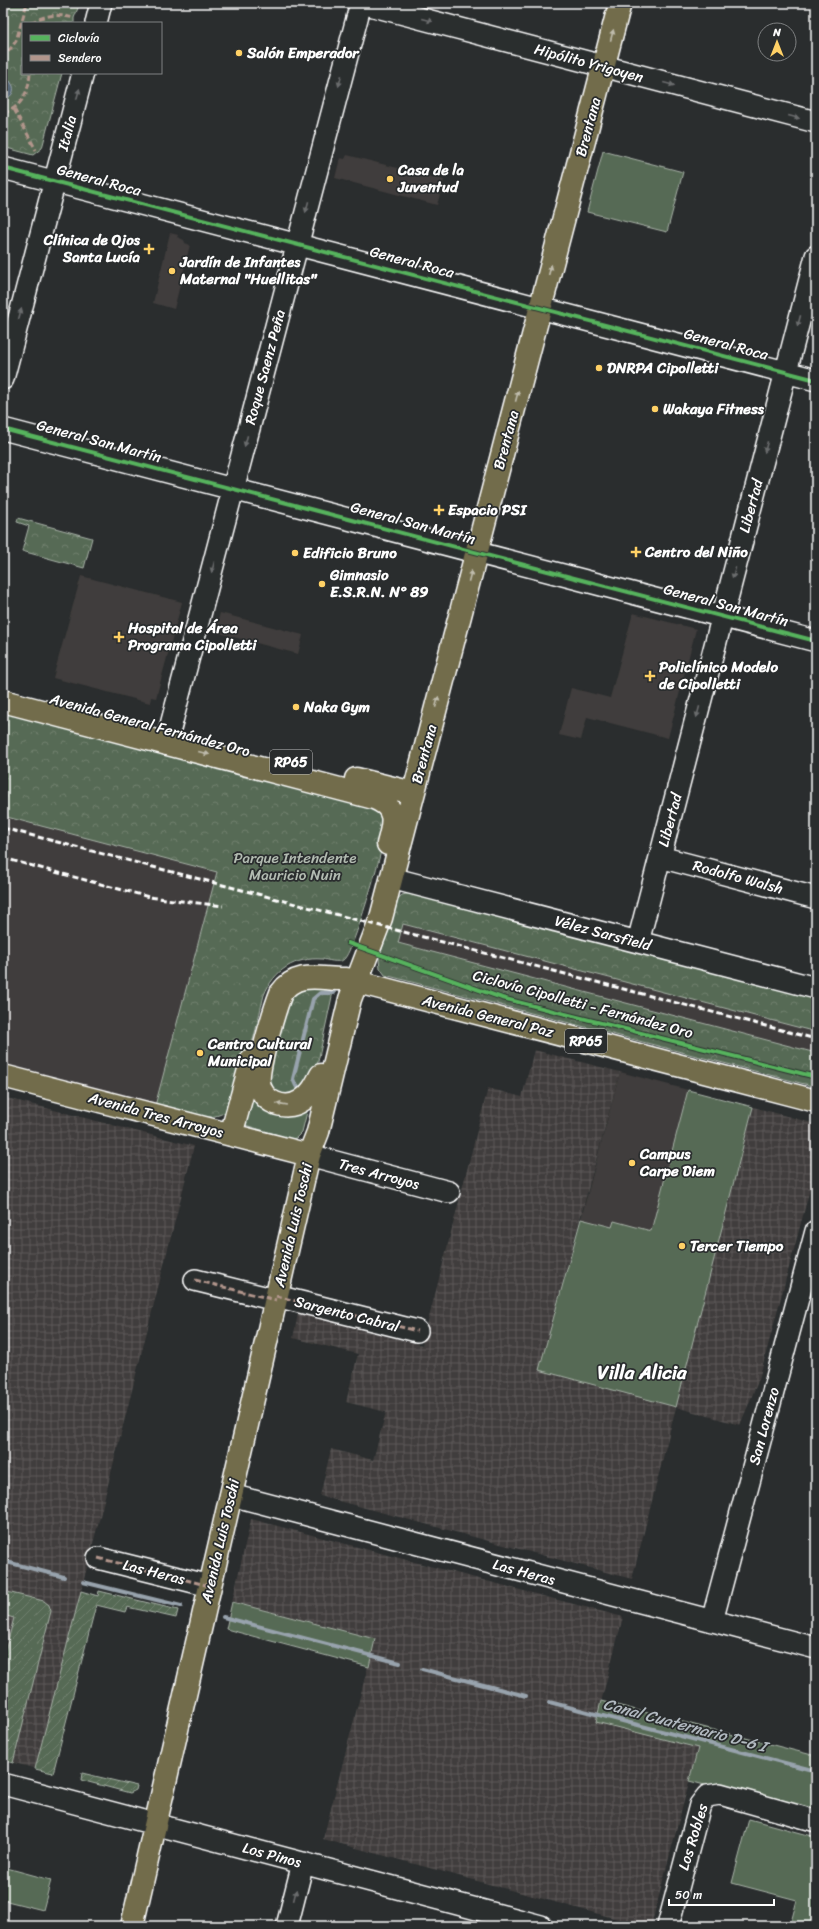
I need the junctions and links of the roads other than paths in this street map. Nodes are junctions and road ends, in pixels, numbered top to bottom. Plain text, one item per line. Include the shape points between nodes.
1 (101, 3) edge
2 (362, 3) edge
3 (620, 3) edge
4 (96, 22) edge
5 (604, 66) junction
6 (83, 74) edge
7 (816, 122) edge
8 (3, 168) edge
9 (55, 181) junction
10 (297, 245) junction
11 (816, 256) edge
12 (540, 308) junction
13 (786, 372) junction
14 (3, 379) edge
15 (816, 380) edge
16 (3, 429) edge
17 (233, 489) junction
18 (476, 552) junction
19 (722, 616) junction
20 (816, 640) edge
21 (3, 686) edge
22 (3, 701) edge
23 (168, 737) junction
24 (245, 764) junction
25 (412, 796) junction
26 (391, 811) joint
27 (660, 857) junction
28 (391, 878) junction
29 (816, 898) edge
30 (638, 942) junction
31 (351, 980) junction
32 (816, 988) edge
33 (321, 1075) junction
34 (3, 1076) edge
35 (816, 1101) edge
36 (231, 1135) junction
37 (309, 1155) junction
38 (449, 1192) dead end
39 (816, 1231) edge
40 (195, 1280) dead end
41 (276, 1298) junction
42 (417, 1331) dead end
43 (231, 1495) junction
44 (98, 1558) dead end
45 (210, 1586) junction
46 (712, 1621) junction
47 (816, 1648) edge
48 (3, 1784) edge
49 (816, 1821) edge
50 (155, 1824) junction
51 (303, 1863) junction
52 (536, 1925) edge
53 (132, 1926) edge
54 (287, 1926) edge
55 (668, 1926) edge

1 - 4 street
2 -> 5 street, Hipólito Yrigoyen
2 -> 10 street, Roque Saenz Peña
5 -> 3 main road, Brentana
5 -> 7 street, Hipólito Yrigoyen
12 -> 5 main road, Brentana
9 -> 6 street, Italia
8 - 9 street, General Roca
9 - 10 street, General Roca
14 -> 9 street, Italia
10 - 12 street, General Roca
10 -> 17 street, Roque Saenz Peña
11 -> 13 street, Libertad
12 - 13 street, General Roca
18 -> 12 main road, Brentana
13 - 15 street, General Roca
13 -> 19 street, Libertad
16 - 17 street, General San Martín
17 - 18 street, General San Martín
17 -> 23 street, Roque Saenz Peña
18 - 19 street, General San Martín
25 -> 18 main road, Brentana
19 - 20 street, General San Martín
19 -> 27 street, Libertad
21 - 23 main road, Avenida General Fernández Oro / RP65
22 - 23 main road, Avenida General Fernández Oro / RP65
23 -> 24 main road, Avenida General Fernández Oro / RP65
23 - 25 main road, Avenida General Fernández Oro / RP65
24 - 25 main road via 278,766
24 - 26 main road, Avenida General Fernández Oro / RP65 via 369,796 384,803
25 - 28 main road, Brentana / RP65
26 - 31 main road, Avenida Luis Toschi / RP65 via 393,824
27 - 29 street, Rodolfo Walsh
27 - 30 street, Libertad
28 - 30 street, Vélez Sarsfield
28 - 31 main road, Avenida Luis Toschi / RP65 via 377,930
30 - 32 street, Vélez Sarsfield
31 - 33 main road, Avenida Luis Toschi / RP65 via 339,1001
33 -> 31 main road, RP65 via 310,1093 302,1101 292,1105 270,1100 263,1093 259,1083 260,1068 278,1001 286,986 298,979 307,977
31 - 35 main road, Avenida General Paz / RP65
31 - 36 main road via 329,967 310,964 289,971 274,984
31 - 37 main road, Avenida Luis Toschi via 318,1135
33 - 37 main road, Avenida Luis Toschi via 307,1137
34 - 36 main road, Avenida Tres Arroyos
36 - 37 main road, Avenida Tres Arroyos
37 - 38 street, Tres Arroyos
37 - 41 main road, Avenida Luis Toschi
39 - 46 street, San Lorenzo
40 - 41 street, Sargento Cabral
41 - 42 street, Sargento Cabral
41 - 43 main road, Avenida Luis Toschi
43 - 45 main road, Avenida Luis Toschi
43 - 46 street, Las Heras
44 - 45 street, Las Heras
45 - 50 main road, Avenida Luis Toschi
46 - 47 street, Las Heras
48 - 50 street, Los Pinos
49 - 55 street, Los Robles via 720,1794 707,1796 700,1805
50 - 51 street, Los Pinos
50 - 53 main road, Avenida Luis Toschi
51 - 52 street, Los Pinos
54 -> 51 street

